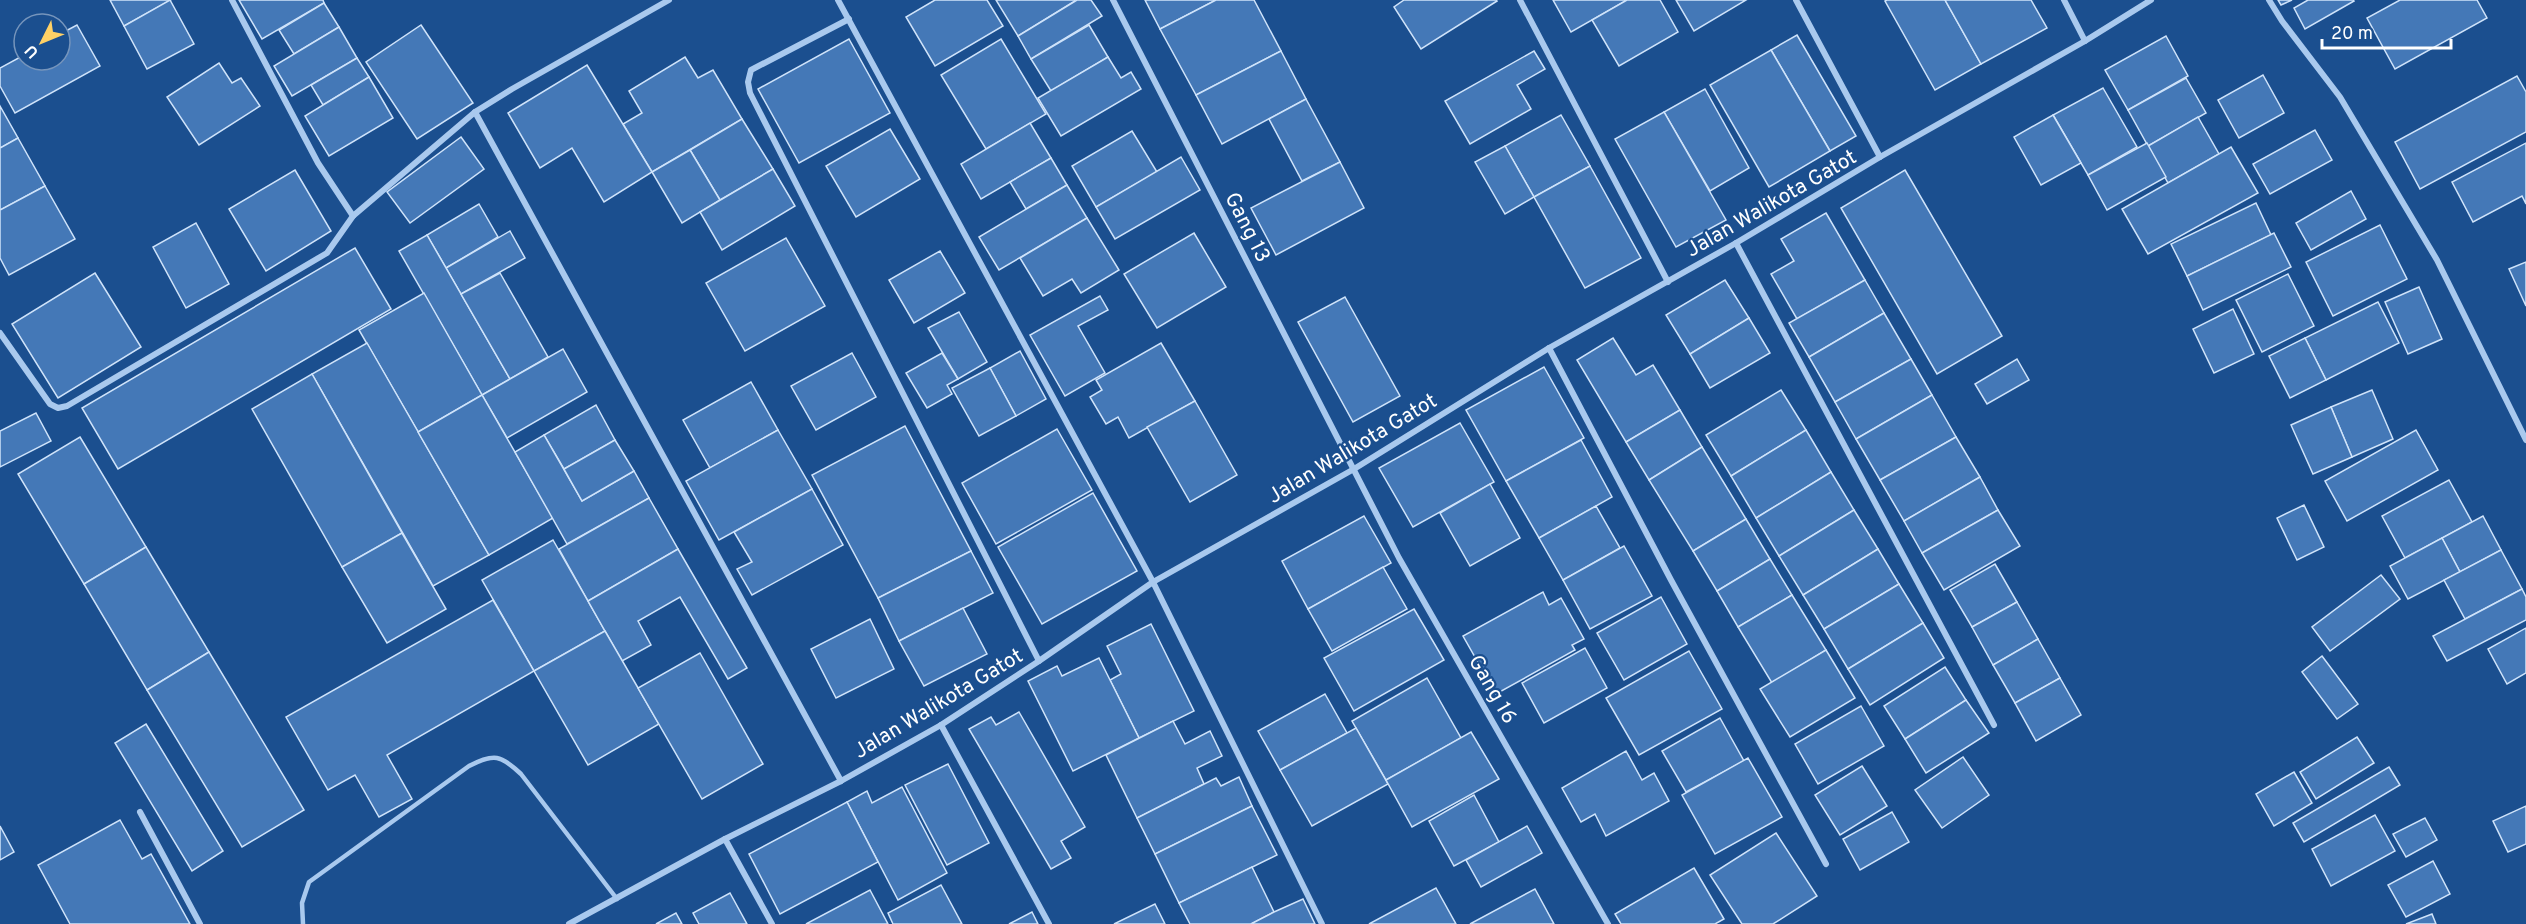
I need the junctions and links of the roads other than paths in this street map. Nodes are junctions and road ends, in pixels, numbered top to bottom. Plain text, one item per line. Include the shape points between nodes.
1 (232, 0) edge
2 (669, 0) edge
3 (838, 0) edge
4 (1113, 0) edge
5 (1520, 0) edge
6 (1796, 0) edge
7 (2064, 0) edge
8 (2151, 0) edge
9 (2269, 0) edge
10 (849, 19) junction
11 (2085, 41) junction
12 (475, 112) junction
13 (1880, 158) junction
14 (353, 216) junction
15 (1736, 243) junction
16 (1668, 282) junction
17 (0, 333) edge
18 (1549, 348) junction
19 (2526, 440) edge
20 (1354, 469) junction
21 (1153, 582) junction
22 (1039, 662) junction
23 (941, 725) junction
24 (1994, 725) dead end
25 (841, 781) junction
26 (140, 812) dead end
27 (725, 839) junction
28 (1827, 864) dead end
29 (617, 899) junction
30 (200, 924) edge
31 (303, 924) edge
32 (569, 924) edge
33 (772, 924) edge
34 (1049, 924) edge
35 (1322, 924) edge
36 (1608, 924) edge

1 - 14 street via 318,163
2 - 12 street
3 - 10 street
4 - 20 street, Gang 13
5 - 16 street
6 - 13 street
7 - 11 street
8 - 11 street, Jalan Walikota Gatot
9 - 19 street via 2340,97 2437,260
10 - 21 street
10 - 22 street via 751,70 750,93
11 - 13 street, Jalan Walikota Gatot
12 - 14 street
12 - 25 street
13 - 15 street, Jalan Walikota Gatot
14 - 17 street via 327,253 67,406 58,408 50,404
15 - 16 street, Jalan Walikota Gatot
15 - 24 street
16 - 18 street, Jalan Walikota Gatot
18 - 20 street, Jalan Walikota Gatot
18 - 28 street
20 - 21 street, Jalan Walikota Gatot
20 - 36 street, Gang 16 via 1399,558
21 - 22 street, Jalan Walikota Gatot
21 - 35 street
22 - 23 street, Jalan Walikota Gatot
23 - 25 street, Jalan Walikota Gatot
23 - 34 street
25 - 27 street, Jalan Walikota Gatot
26 - 30 street
27 - 29 street, Jalan Walikota Gatot
27 - 33 street
29 - 31 lane via 521,774 507,760 487,757 309,882 302,903
29 - 32 street, Jalan Walikota Gatot

